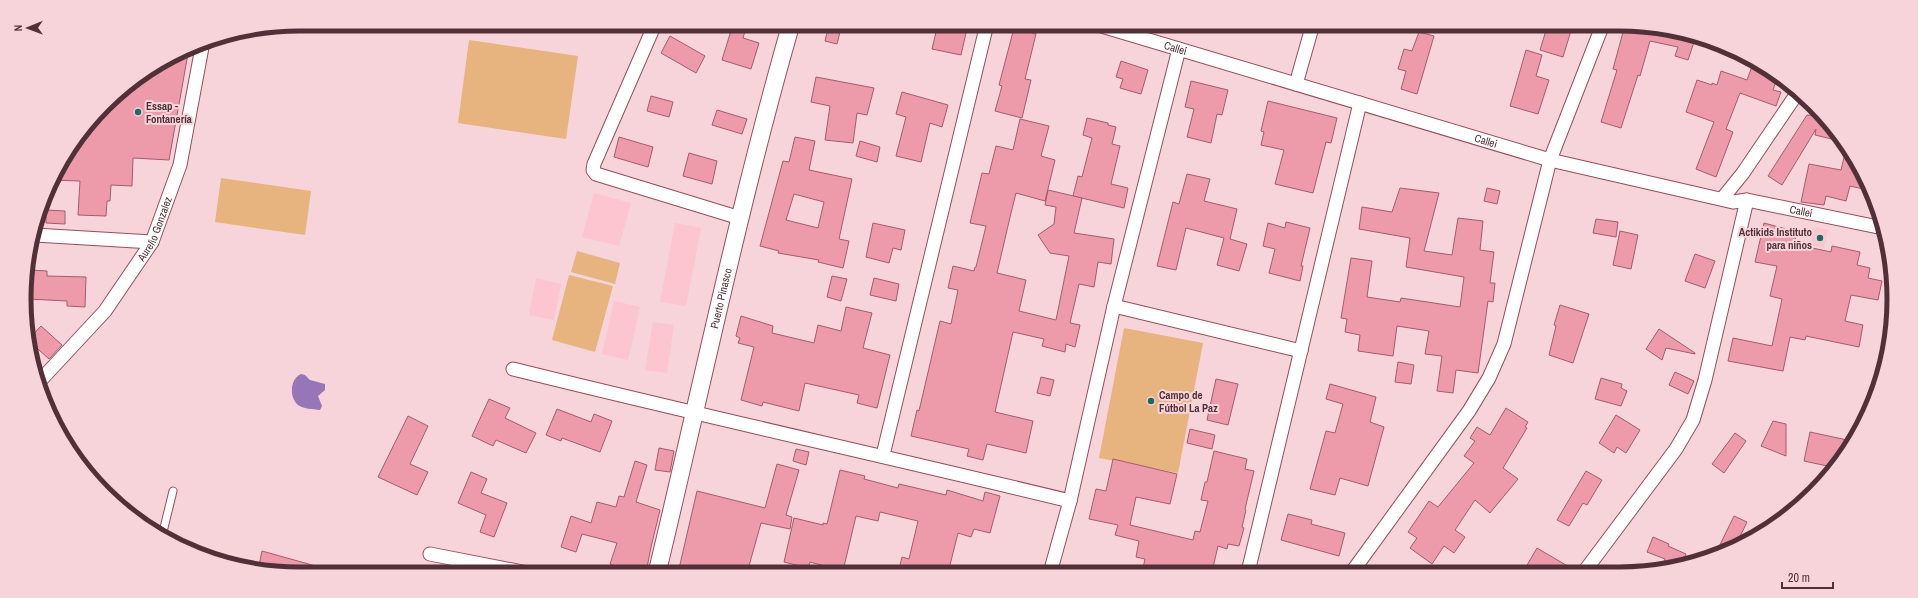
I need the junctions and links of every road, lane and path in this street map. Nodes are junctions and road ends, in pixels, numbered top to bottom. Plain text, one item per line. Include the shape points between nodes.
1 (652, 31) edge
2 (789, 31) edge
3 (985, 31) edge
4 (1119, 31) edge
5 (1311, 31) edge
6 (1600, 31) edge
7 (202, 49) edge
8 (1179, 49) junction
9 (1296, 84) junction
10 (1795, 97) edge
11 (1360, 103) junction
12 (1550, 160) junction
13 (1722, 199) junction
14 (1747, 200) junction
15 (740, 218) junction
16 (1877, 227) edge
17 (39, 235) edge
18 (152, 242) junction
19 (1114, 306) junction
20 (1301, 351) junction
21 (513, 369) dead end
22 (43, 378) edge
23 (695, 414) junction
24 (883, 455) junction
25 (173, 492) dead end
26 (1070, 501) junction
27 (163, 530) edge
28 (430, 554) dead end
29 (497, 567) edge
30 (658, 567) edge
31 (1052, 567) edge
32 (1249, 567) edge
33 (1356, 567) edge
34 (1588, 567) edge

1 - 15 street via 593,170 596,174
2 - 15 street, Puerto Pinasco
3 - 24 street
4 - 8 street, Calle´i
5 - 9 street
6 - 12 street
7 - 18 street, Aurelio Gonzalez via 180,165
8 - 9 street, Calle´i
8 - 19 street
9 - 11 street, Calle´i
10 - 13 street via 1743,173
11 - 12 street, Calle´i
11 - 20 street
12 - 13 street, Calle´i
12 - 33 street via 1504,344 1489,378 1469,411
13 - 14 street, Calle´i via 1733,202
14 - 16 street, Calle´i
14 - 34 street via 1705,380 1693,420 1676,449
15 - 23 street, Puerto Pinasco
17 - 18 street
18 - 22 street, Aurelio Gonzalez via 105,311
19 - 20 street
19 - 26 street
20 - 32 street
21 - 23 street
23 - 24 street
23 - 30 street, Puerto Pinasco
24 - 26 street
25 - 27 lane
26 - 31 street
28 - 29 street

